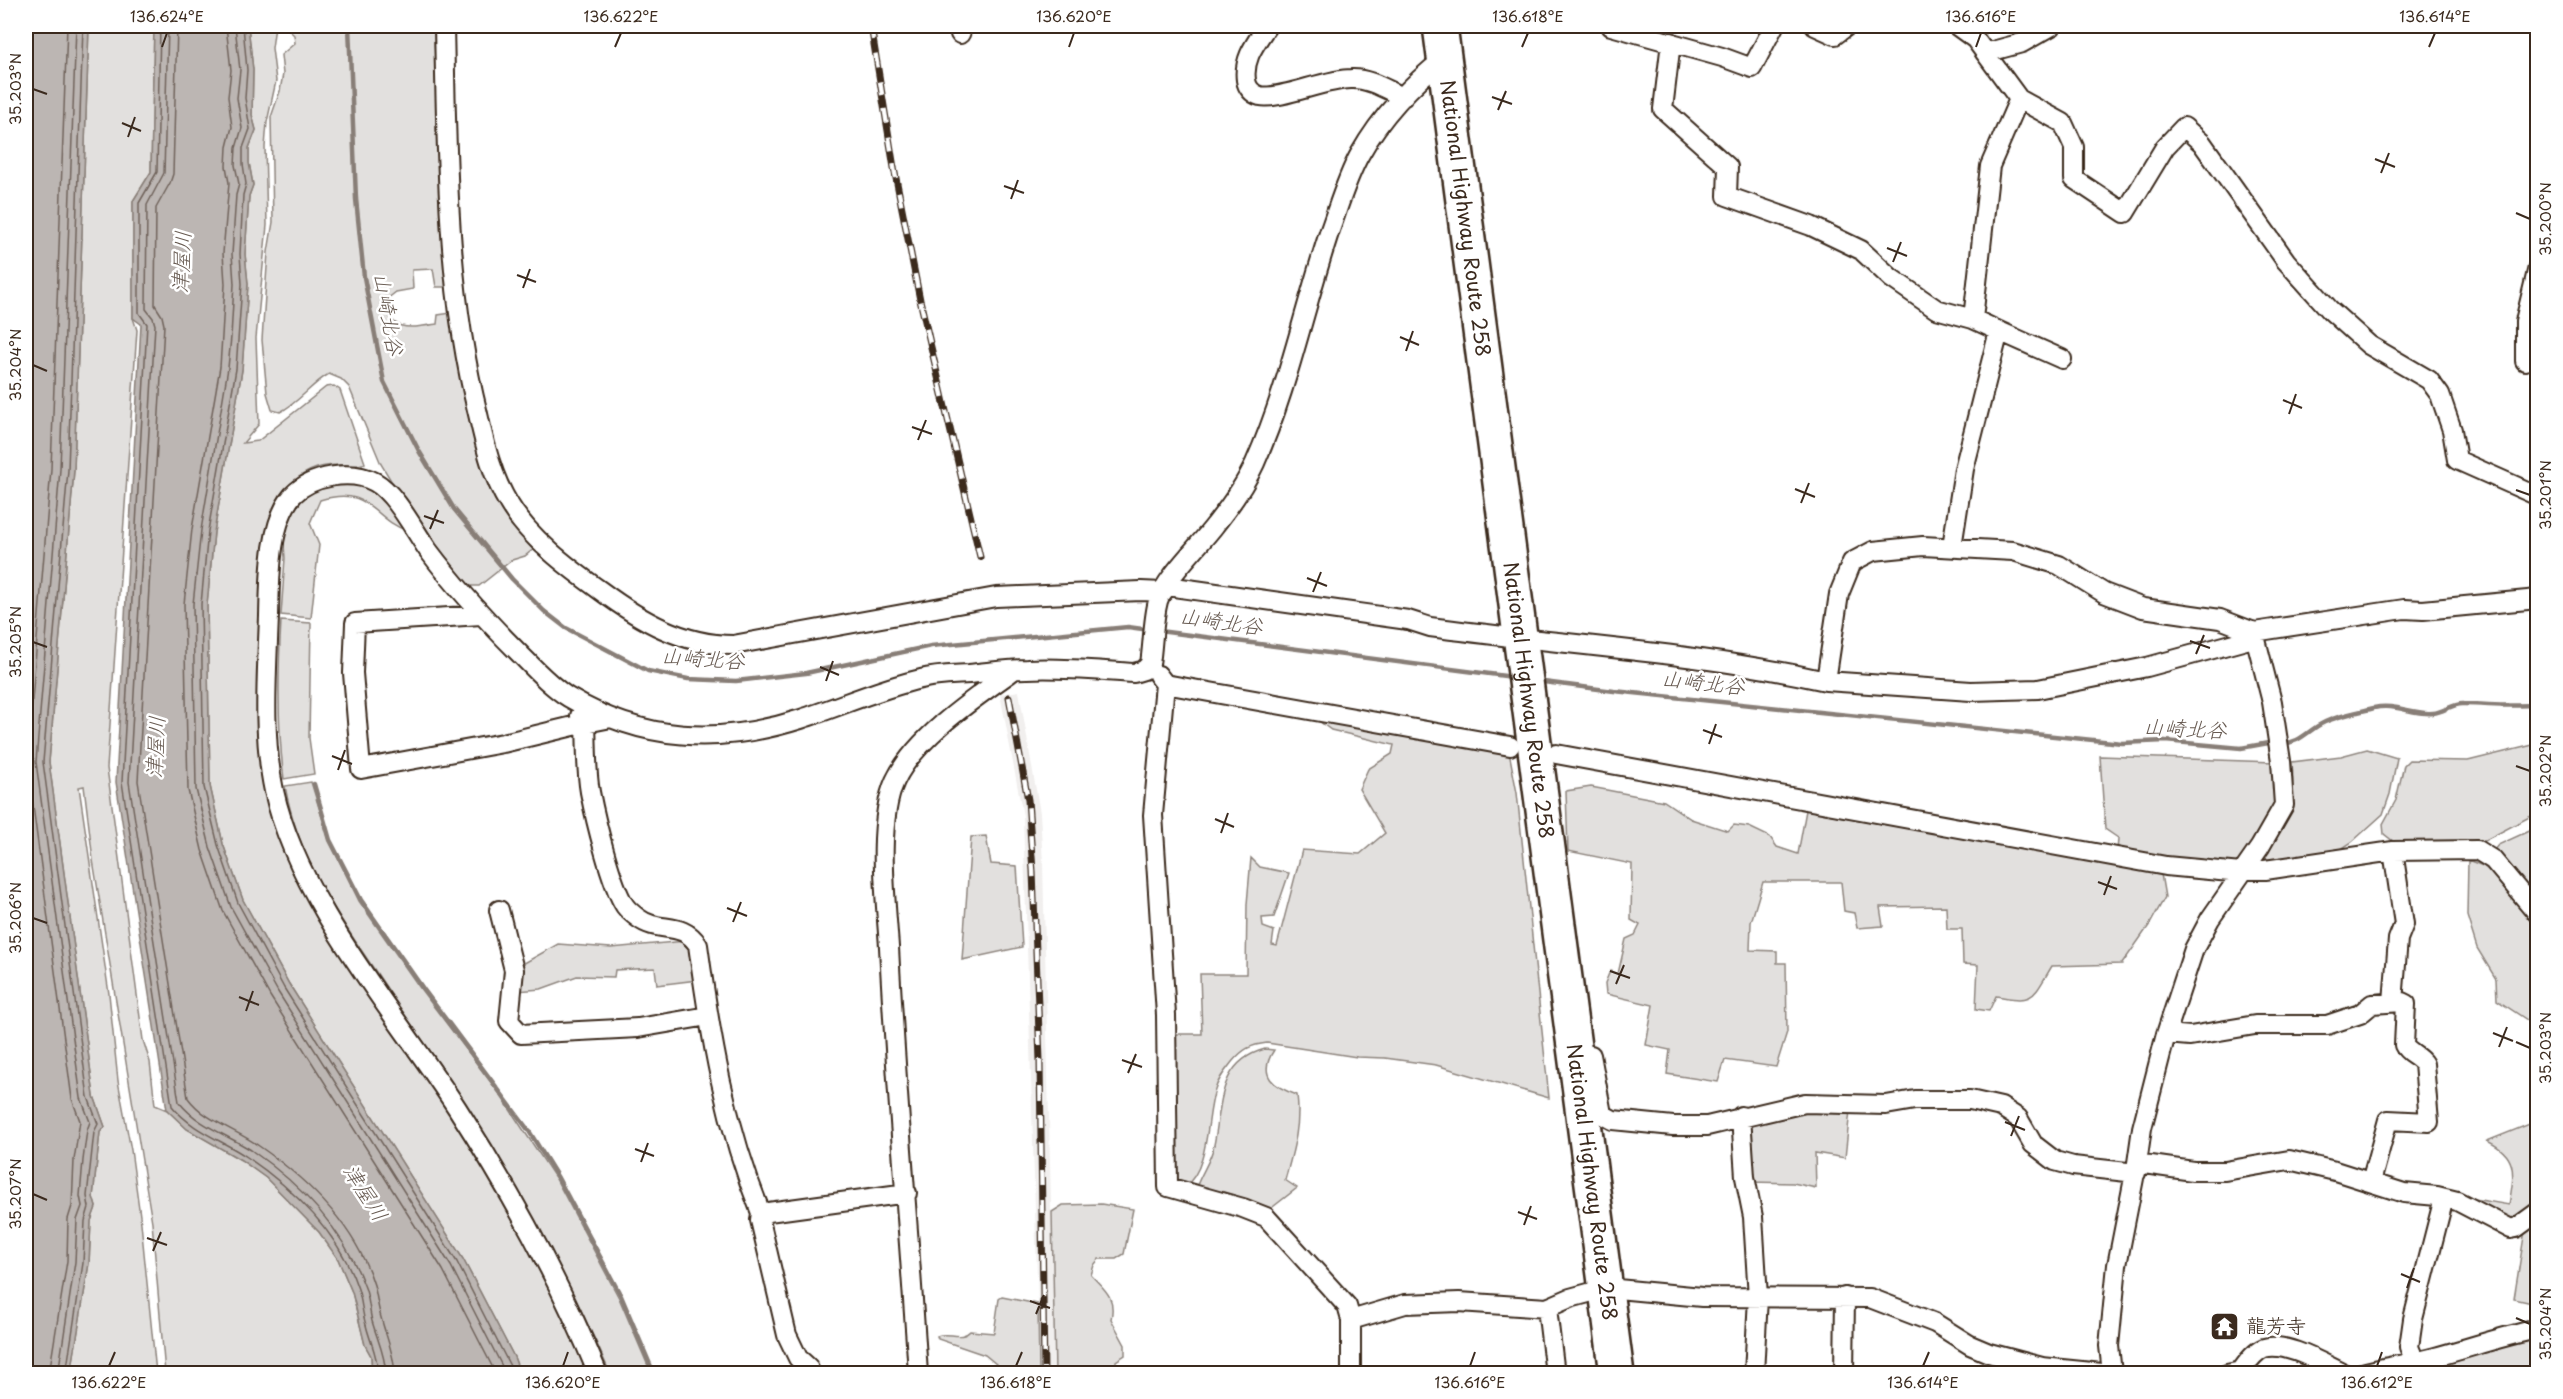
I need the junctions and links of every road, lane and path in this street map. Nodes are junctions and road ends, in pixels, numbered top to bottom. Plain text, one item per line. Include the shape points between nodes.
1 (444, 26) edge
2 (1267, 26) edge
3 (1440, 26) edge
4 (1611, 26) edge
5 (1774, 26) edge
6 (1815, 26) edge
7 (1846, 26) edge
8 (1957, 26) edge
9 (2052, 26) edge
10 (1671, 42) junction
11 (1985, 53) junction
12 (1444, 59) junction
13 (1403, 97) junction
14 (2019, 99) junction
15 (2538, 267) edge
16 (1973, 319) junction
17 (1999, 331) junction
18 (2062, 359) dead end
19 (2525, 361) dead end
20 (2538, 496) edge
21 (1952, 547) junction
22 (1163, 593) junction
23 (2538, 599) edge
24 (481, 615) junction
25 (2254, 632) junction
26 (1522, 644) junction
27 (1150, 664) junction
28 (1015, 669) junction
29 (1826, 681) junction
30 (1165, 684) junction
31 (565, 695) junction
32 (611, 718) junction
33 (586, 723) junction
34 (1509, 746) dead end
35 (1556, 754) dead end
36 (2393, 851) junction
37 (2242, 872) junction
38 (499, 910) dead end
39 (2538, 914) edge
40 (2393, 1002) junction
41 (708, 1016) junction
42 (2166, 1034) junction
43 (1575, 1057) junction
44 (1741, 1116) junction
45 (2137, 1168) junction
46 (2371, 1182) junction
47 (907, 1193) junction
48 (2444, 1198) junction
49 (2538, 1212) edge
50 (761, 1213) junction
51 (1607, 1288) junction
52 (1758, 1297) junction
53 (1845, 1297) junction
54 (1547, 1308) junction
55 (1352, 1320) junction
56 (2538, 1329) edge
57 (2415, 1361) junction
58 (2112, 1373) edge
59 (2236, 1373) edge
60 (598, 1374) edge
61 (811, 1374) edge
62 (918, 1374) edge
63 (1352, 1374) edge
64 (1555, 1374) edge
65 (1617, 1374) edge
66 (1754, 1374) edge
67 (1844, 1374) edge
68 (2346, 1374) edge
69 (2358, 1374) edge

1 - 22 street via 453,272 471,386 496,481 509,505 525,527 572,569 635,616 663,630 714,645 733,645 996,597
2 - 13 street via 1249,54 1245,71 1247,86 1254,93 1275,95 1354,78
3 - 12 highway, National Highway Route 258
4 - 10 street
5 - 10 street via 1752,68
6 - 7 street via 1835,35
8 - 11 street via 1975,39
9 - 11 street via 2022,43
10 - 16 street via 1663,110 1728,167 1727,196 1811,226 1861,250 1891,278 1936,309
11 - 14 street
12 - 13 street
12 - 26 highway, National Highway Route 258
13 - 22 street via 1359,154 1309,293 1286,382 1248,478
14 - 16 street via 1990,166
14 - 20 street via 2063,123 2074,147 2074,179 2125,213 2165,147 2184,127 2202,143 2286,261 2330,310 2369,345 2428,380 2440,395 2457,460
15 - 19 street via 2525,321
16 - 17 street
17 - 18 street
17 - 21 street via 1964,470
21 - 25 street via 2013,550 2059,565 2104,593 2143,608 2220,619
21 - 29 street via 1873,551 1852,562 1839,594
22 - 26 street via 1408,621
22 - 27 street
23 - 25 street via 2404,609
24 - 31 street
24 - 33 street via 355,623 353,673 361,769
24 - 60 street via 380,484 346,476 300,488 285,508 274,537 267,675 267,728 274,790 294,853 334,927 459,1111 528,1229 581,1331
25 - 29 street via 2247,640 2147,667 2038,689 1971,691
25 - 37 street via 2272,702 2282,761 2284,805
26 - 29 street via 1774,670
26 - 43 highway, National Highway Route 258
27 - 28 street via 1134,673
27 - 30 street
28 - 32 street via 923,678 796,721 700,737 658,732
28 - 47 street via 915,750 894,783 888,808 884,854 891,996
30 - 34 street
30 - 55 street via 1153,815 1166,1015 1168,1187 1266,1217 1335,1290
31 - 32 street
31 - 33 street via 567,703
32 - 33 street
33 - 41 street via 590,790 625,906 639,919 692,936 698,945
35 - 37 street via 2166,866
36 - 37 street
36 - 39 street via 2477,850 2493,860
36 - 40 street via 2404,924 2398,939
37 - 42 street via 2194,949
38 - 41 street via 514,970 508,1021 521,1034 638,1028
40 - 42 street via 2372,1004 2360,1014 2327,1025 2255,1025 2220,1033
40 - 46 street via 2406,1004 2404,1045 2424,1064 2429,1122 2388,1120
41 - 50 street via 728,1117
42 - 45 street via 2142,1128
43 - 44 street via 1591,1055 1602,1114 1613,1120 1707,1126
43 - 51 highway, National Highway Route 258
44 - 45 street via 1805,1102 1987,1102 2018,1118 2033,1144 2055,1161 2073,1166
44 - 52 street
45 - 46 street via 2225,1171 2289,1160
45 - 58 street via 2117,1265 2109,1346
46 - 48 street via 2404,1193
47 - 50 street
47 - 62 street
48 - 49 street via 2511,1229
48 - 57 street via 2410,1338
50 - 61 street via 787,1335
51 - 52 street via 1702,1298
51 - 54 street
51 - 65 highway, National Highway Route 258
52 - 53 street
52 - 66 street
53 - 58 street via 1870,1298 1935,1323 1989,1353 2042,1367
53 - 67 street
54 - 55 street via 1459,1302 1406,1304
54 - 64 street
55 - 63 street
56 - 57 street
57 - 69 street
59 - 68 street via 2264,1348 2278,1347

